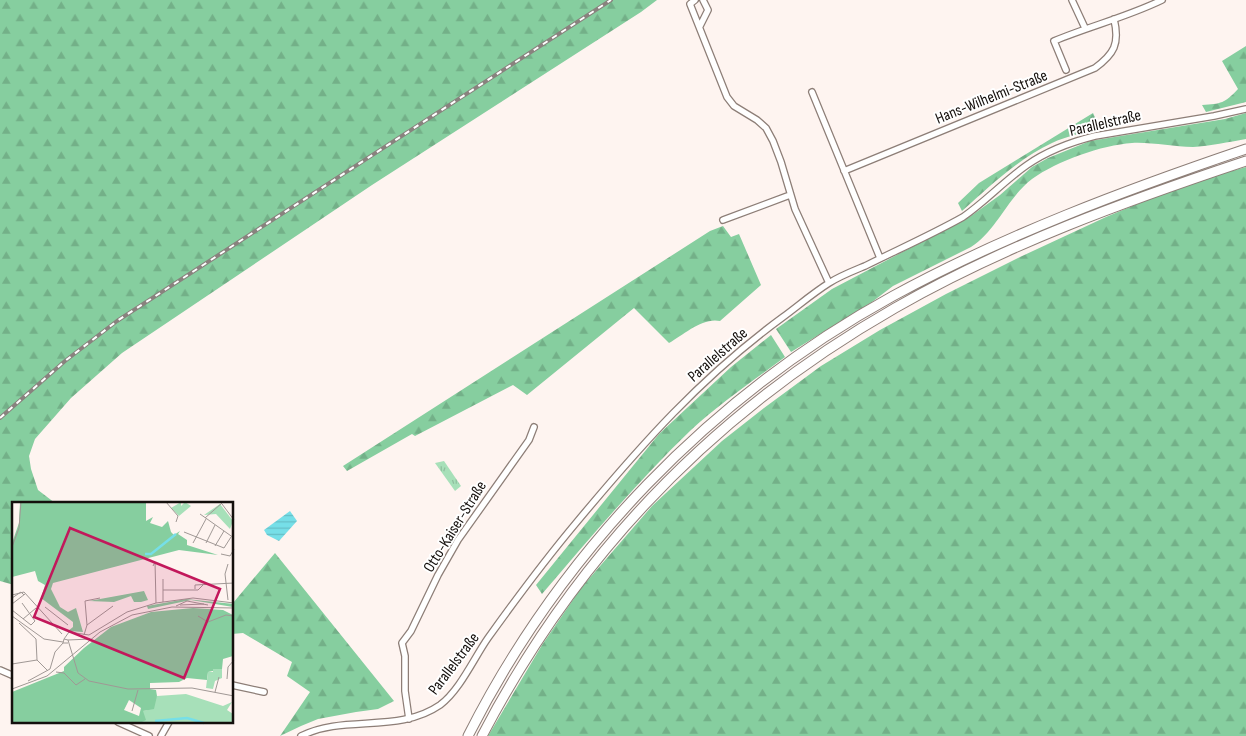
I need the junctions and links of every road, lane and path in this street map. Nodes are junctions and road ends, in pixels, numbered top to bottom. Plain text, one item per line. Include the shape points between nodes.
1 (695, 0) edge
2 (703, 0) edge
3 (1072, 0) edge
4 (1162, 0) edge
5 (1114, 19) junction
6 (700, 26) junction
7 (1085, 28) junction
8 (1066, 70) dead end
9 (812, 92) dead end
10 (1246, 109) edge
11 (1246, 149) edge
12 (1246, 161) edge
13 (844, 171) junction
14 (790, 195) junction
15 (723, 220) dead end
16 (880, 258) junction
17 (829, 283) junction
18 (534, 427) dead end
19 (0, 670) edge
20 (12, 675) edge
21 (234, 685) edge
22 (264, 692) dead end
23 (482, 708) junction
24 (409, 719) junction
25 (122, 724) edge
26 (169, 724) edge
27 (149, 736) edge
28 (161, 736) edge
29 (301, 736) edge
30 (462, 736) edge
31 (468, 736) edge
32 (482, 736) edge

1 - 6 street via 690,4
2 - 6 street via 708,10
3 - 7 street
4 - 5 street
5 - 7 street
5 - 13 street, Hans-Wilhelmi-Straße via 1115,46 1108,58 1095,68
6 - 14 street via 727,97 734,106 762,124 773,142
7 - 8 street via 1054,41
9 - 13 street
10 - 16 street, Parallelstraße via 1076,141 1027,165 963,217
11 - 23 highway via 1103,200 956,264 891,297 768,378 674,458 612,522 539,616
12 - 32 highway via 1059,229 962,273 847,337 766,393 676,473 600,554 543,631
13 - 16 street
14 - 15 street
14 - 17 street
16 - 17 street, Parallelstraße
17 - 24 street, Parallelstraße via 738,351 652,434 567,533 488,638 450,696 425,714
18 - 24 street, Otto-Kaiser-Straße via 529,440 458,540 402,643
19 - 20 street
21 - 22 street
23 - 30 highway
23 - 31 highway
24 - 29 street, Parallelstraße via 340,724
25 - 27 street
26 - 28 street

